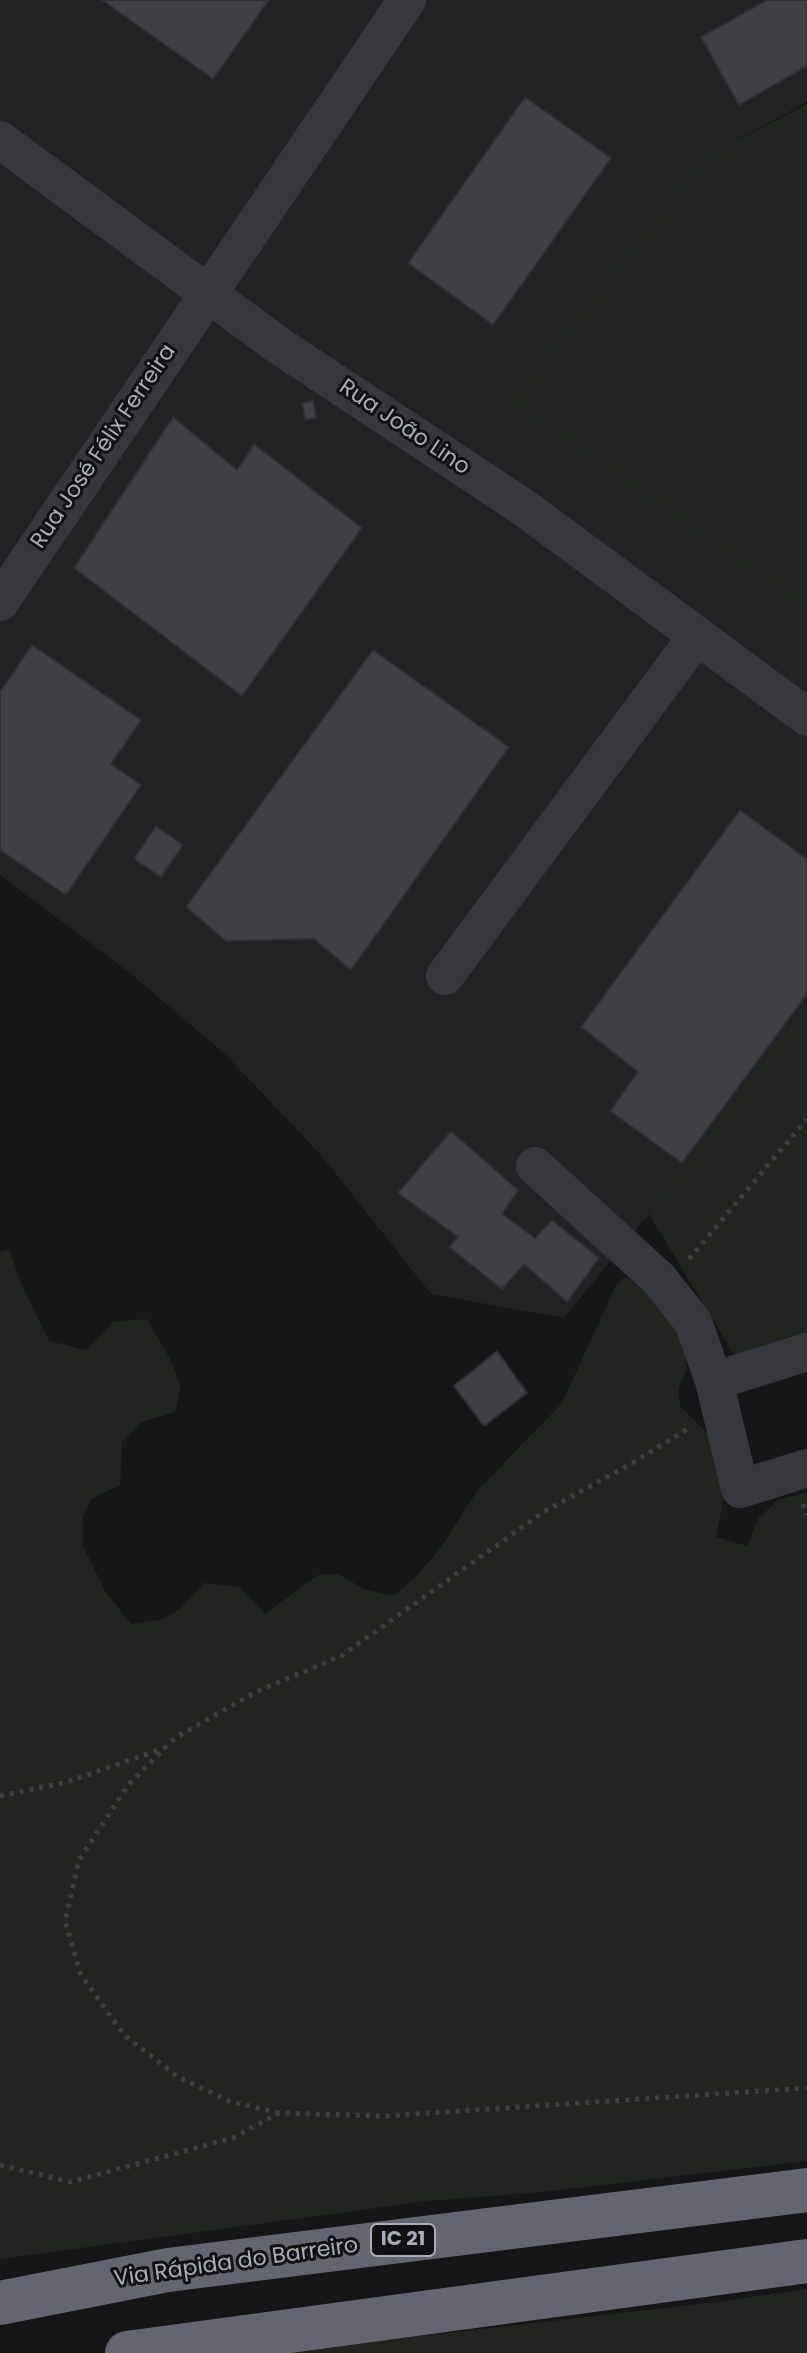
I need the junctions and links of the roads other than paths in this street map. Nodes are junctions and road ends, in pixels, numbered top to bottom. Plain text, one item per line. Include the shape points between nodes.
1 (407, 0) edge
2 (0, 140) edge
3 (208, 293) junction
4 (0, 602) edge
5 (697, 636) junction
6 (807, 717) edge
7 (445, 976) dead end
8 (535, 1166) dead end
9 (807, 1352) edge
10 (717, 1395) junction
11 (807, 1468) edge
12 (807, 2190) edge
13 (807, 2261) edge
14 (0, 2303) edge
15 (127, 2353) edge

1 - 3 street, Rua José Félix Ferreira
2 - 3 street, Rua João Lino
3 - 4 street, Rua José Félix Ferreira
3 - 5 street, Rua João Lino via 523,507
5 - 6 street, Rua João Lino
5 - 7 street
8 - 10 street via 665,1287 693,1322
9 - 10 street
10 - 11 street via 740,1489
12 - 14 highway, Via Rápida do Barreiro / IC 21 via 168,2270
13 - 15 highway

